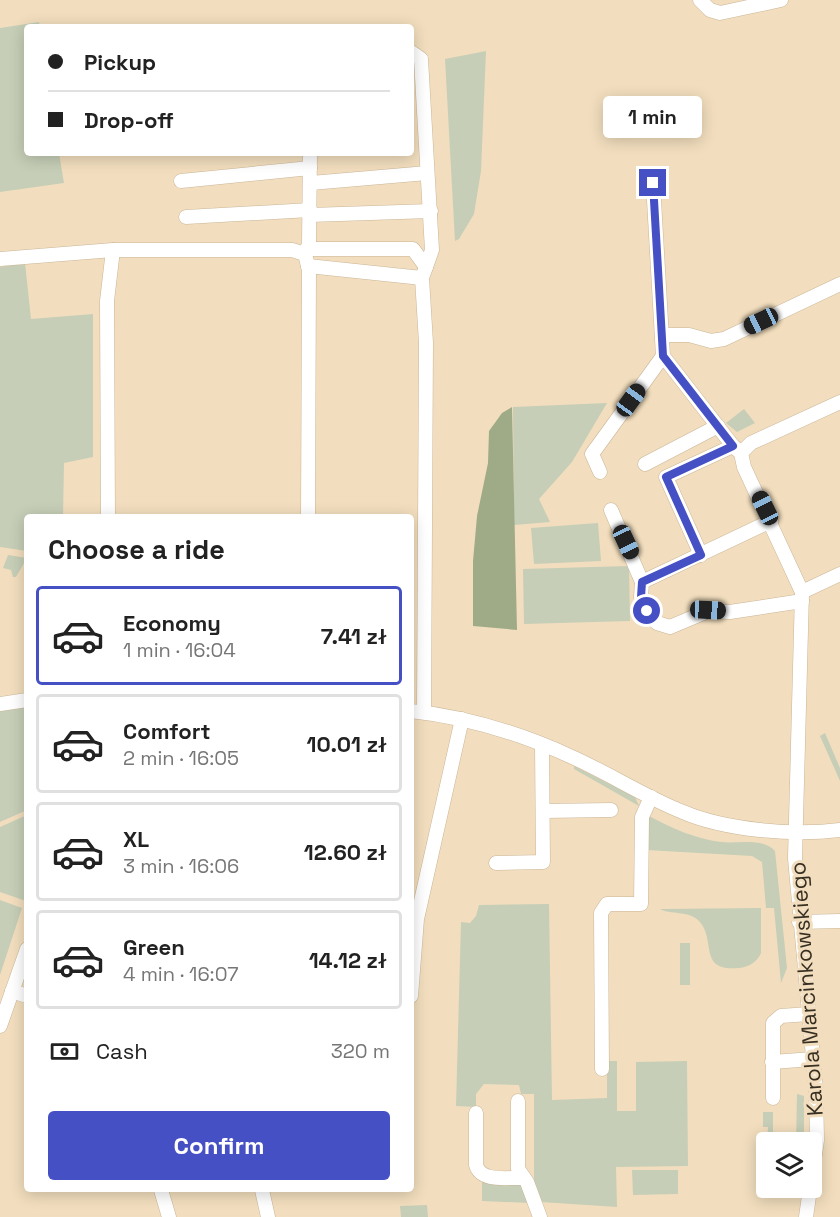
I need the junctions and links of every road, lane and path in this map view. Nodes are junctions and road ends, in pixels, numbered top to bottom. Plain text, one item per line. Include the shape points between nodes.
1 (700, 0) edge
2 (781, 0) edge
3 (737, 4) edge
4 (414, 54) edge
5 (417, 94) edge
6 (426, 134) junction
7 (414, 135) edge
8 (310, 156) edge
9 (310, 168) junction
10 (427, 173) junction
11 (181, 181) dead end
12 (311, 183) junction
13 (653, 183) dead end
14 (431, 211) junction
15 (310, 213) junction
16 (186, 217) dead end
17 (113, 250) junction
18 (307, 256) junction
19 (0, 259) edge
20 (424, 272) junction
21 (840, 284) edge
22 (662, 335) junction
23 (663, 356) junction
24 (840, 402) edge
25 (718, 426) junction
26 (737, 449) junction
27 (645, 464) dead end
28 (600, 472) dead end
29 (611, 510) dead end
30 (108, 514) edge
31 (308, 514) edge
32 (771, 521) junction
33 (701, 555) junction
34 (839, 577) edge
35 (642, 582) junction
36 (802, 597) junction
37 (418, 618) edge
38 (24, 700) edge
39 (0, 704) edge
40 (417, 711) edge
41 (462, 719) junction
42 (542, 745) junction
43 (651, 797) junction
44 (610, 810) dead end
45 (543, 811) junction
46 (840, 830) edge
47 (795, 832) junction
48 (496, 863) dead end
49 (840, 921) edge
50 (800, 922) junction
51 (24, 957) edge
52 (414, 958) edge
53 (12, 991) junction
54 (24, 995) edge
55 (809, 1014) junction
56 (0, 1026) edge
57 (813, 1059) junction
58 (772, 1062) junction
59 (602, 1069) dead end
60 (772, 1098) dead end
61 (518, 1101) dead end
62 (476, 1113) dead end
63 (815, 1132) edge
64 (524, 1178) junction
65 (162, 1192) edge
66 (262, 1192) edge
67 (809, 1198) edge
68 (169, 1217) edge
69 (268, 1217) edge
70 (540, 1217) edge
71 (806, 1217) edge

1 - 3 street via 720,13
2 - 3 street
4 - 5 street via 421,59
5 - 6 street
6 - 7 street
6 - 10 street
8 - 9 street
9 - 11 street
9 - 12 street
10 - 12 street
10 - 14 street
12 - 15 street
13 - 22 street
14 - 15 street
14 - 20 street via 432,250
15 - 16 street
15 - 18 street
17 - 18 street via 292,250
17 - 19 street
17 - 30 street via 107,301
18 - 20 street
18 - 20 street via 413,249
18 - 31 street
20 - 37 street via 426,343
21 - 22 street via 724,339
22 - 23 street
23 - 25 street
23 - 28 street via 592,454
24 - 26 street
25 - 26 street
25 - 27 street
26 - 32 street
26 - 33 street via 666,477
29 - 35 street
32 - 33 street
32 - 36 street
33 - 35 street
34 - 36 street
35 - 36 street via 641,597 647,611 657,623 670,627 708,610 730,612
36 - 47 street, Karola Marcinkowskiego
37 - 40 street
38 - 39 street
40 - 41 street
41 - 42 street
41 - 52 street via 417,919
42 - 43 street
42 - 45 street
43 - 47 street via 715,823
43 - 59 street via 642,817 641,904 607,904 601,913
44 - 45 street
45 - 48 street via 543,862
46 - 47 street
47 - 50 street, Karola Marcinkowskiego
49 - 50 street
50 - 55 street, Karola Marcinkowskiego
51 - 53 street
53 - 54 street
53 - 56 street
55 - 57 street, Karola Marcinkowskiego
55 - 58 street via 775,1020 771,1031
57 - 58 street
57 - 63 street, Karola Marcinkowskiego
58 - 60 street
61 - 64 street via 518,1169
62 - 64 street via 479,1172 485,1176
64 - 70 street
65 - 68 street
66 - 69 street
67 - 71 street, Karola Marcinkowskiego

